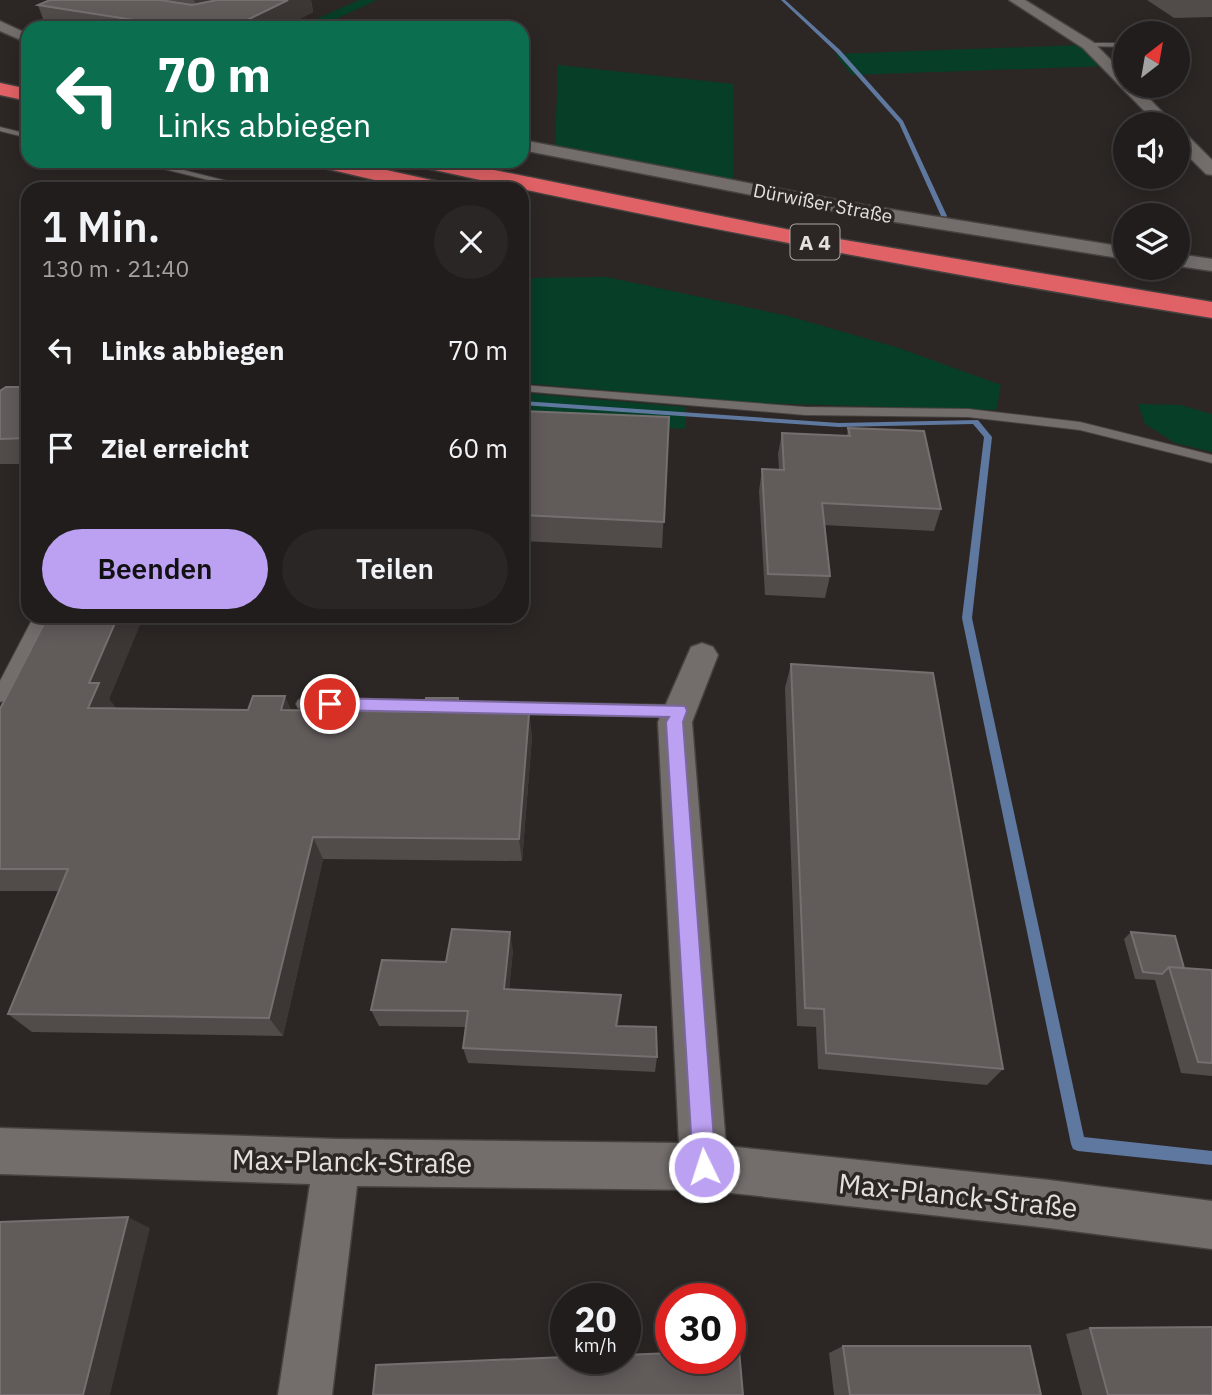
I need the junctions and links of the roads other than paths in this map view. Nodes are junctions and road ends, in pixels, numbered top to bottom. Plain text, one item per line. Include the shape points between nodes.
1 (1016, 0) edge
2 (0, 10) edge
3 (0, 18) edge
4 (0, 25) edge
5 (0, 33) edge
6 (21, 36) edge
7 (21, 38) edge
8 (1088, 45) junction
9 (1113, 45) edge
10 (1113, 70) edge
11 (0, 89) edge
12 (21, 94) edge
13 (1141, 98) edge
14 (1154, 112) edge
15 (0, 129) edge
16 (21, 134) edge
17 (529, 146) edge
18 (1190, 148) edge
19 (166, 168) edge
20 (349, 168) edge
21 (453, 168) edge
22 (1212, 170) edge
23 (225, 182) edge
24 (410, 182) edge
25 (517, 182) edge
26 (529, 185) edge
27 (1113, 251) edge
28 (1190, 262) edge
29 (1212, 265) edge
30 (1212, 310) edge
31 (529, 389) edge
32 (1212, 459) edge
33 (37, 623) edge
34 (702, 655) dead end
35 (0, 696) edge
36 (303, 704) dead end
37 (679, 711) junction
38 (0, 1151) edge
39 (337, 1162) junction
40 (704, 1167) junction
41 (1212, 1226) edge
42 (305, 1395) edge

1 - 8 street
2 - 3 street
4 - 6 street
5 - 7 street
8 - 9 lane
8 - 10 street
11 - 12 highway
13 - 14 street
15 - 16 lane
17 - 27 street, Dürwißer Straße via 864,211
18 - 22 street
19 - 23 lane
20 - 24 highway
21 - 25 highway, A 4
26 - 30 highway, A 4 via 862,251
28 - 29 street
31 - 32 lane via 806,411 968,413 1080,426
33 - 35 lane
34 - 37 street
36 - 37 lane
37 - 40 street via 675,722
38 - 39 street, Max-Planck-Straße
39 - 40 street, Max-Planck-Straße
39 - 42 street
40 - 41 street, Max-Planck-Straße

